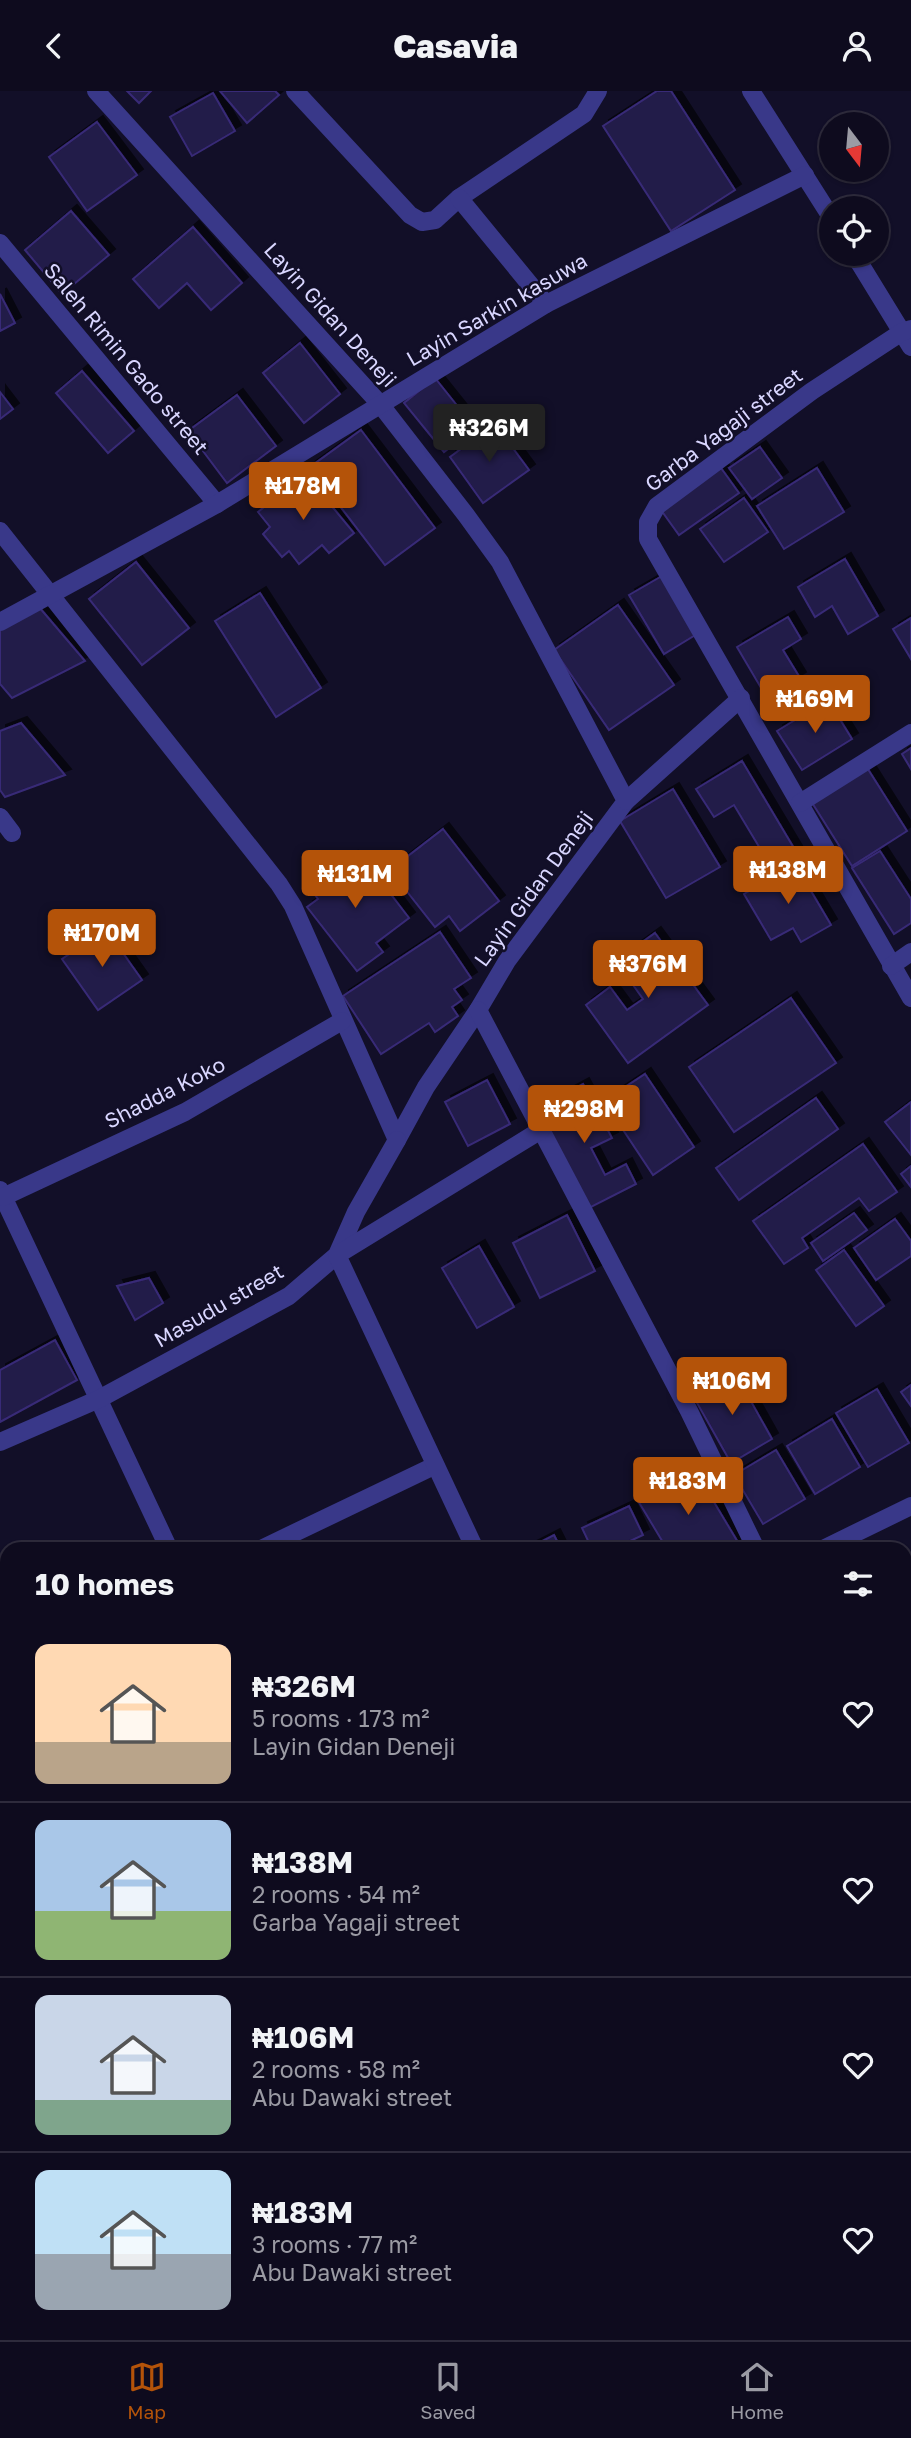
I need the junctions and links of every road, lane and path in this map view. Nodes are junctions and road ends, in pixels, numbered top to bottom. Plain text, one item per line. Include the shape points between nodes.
1 (96, 91) edge
2 (295, 91) edge
3 (597, 91) edge
4 (751, 91) edge
5 (805, 175) junction
6 (459, 198) junction
7 (819, 198) edge
8 (0, 243) edge
9 (862, 266) edge
10 (546, 304) junction
11 (908, 336) edge
12 (380, 404) junction
13 (217, 504) junction
14 (0, 531) edge
15 (51, 596) junction
16 (0, 622) edge
17 (741, 698) junction
18 (911, 733) edge
19 (626, 801) junction
20 (800, 803) junction
21 (0, 817) edge
22 (12, 833) dead end
23 (911, 952) edge
24 (891, 966) junction
25 (911, 998) edge
26 (478, 1010) junction
27 (342, 1021) junction
28 (541, 1130) junction
29 (397, 1140) junction
30 (2, 1194) edge
31 (337, 1255) junction
32 (99, 1399) junction
33 (0, 1442) edge
34 (434, 1466) junction
35 (911, 1506) edge
36 (166, 1542) edge
37 (276, 1542) edge
38 (472, 1542) edge
39 (753, 1542) edge
40 (837, 1542) edge

1 - 12 street, Layin Gidan Deneji
2 - 6 street via 410,215 422,222 435,220
3 - 6 street via 583,114
4 - 5 street
5 - 7 street
5 - 10 street, Layin Sarkin kasuwa
6 - 10 street
8 - 13 street, Saleh Rimin Gado street
9 - 11 street
10 - 12 street, Layin Sarkin kasuwa
11 - 17 street, Garba Yagaji street via 812,391 657,506 648,522 648,539
12 - 13 street, Layin Sarkin kasuwa
12 - 19 street, Layin Gidan Deneji via 500,562
13 - 15 street, Layin Sarkin kasuwa
14 - 15 street
15 - 16 street, Layin Sarkin kasuwa
15 - 27 street via 279,884 293,906
17 - 19 street
17 - 20 street, Garba Yagaji street
18 - 20 street
19 - 26 street, Layin Gidan Deneji via 506,961
20 - 24 street, Garba Yagaji street
21 - 22 street
23 - 24 street
24 - 25 street, Garba Yagaji street
26 - 28 street
26 - 29 street, Layin Gidan Deneji
27 - 29 street
27 - 30 street, Shadda Koko via 185,1112
28 - 31 street
28 - 39 street
29 - 31 street, Masudu street
30 - 32 street
31 - 32 street, Masudu street via 289,1296
31 - 34 street
32 - 33 street, Masudu street
32 - 36 street
34 - 37 street
34 - 38 street
35 - 40 street

